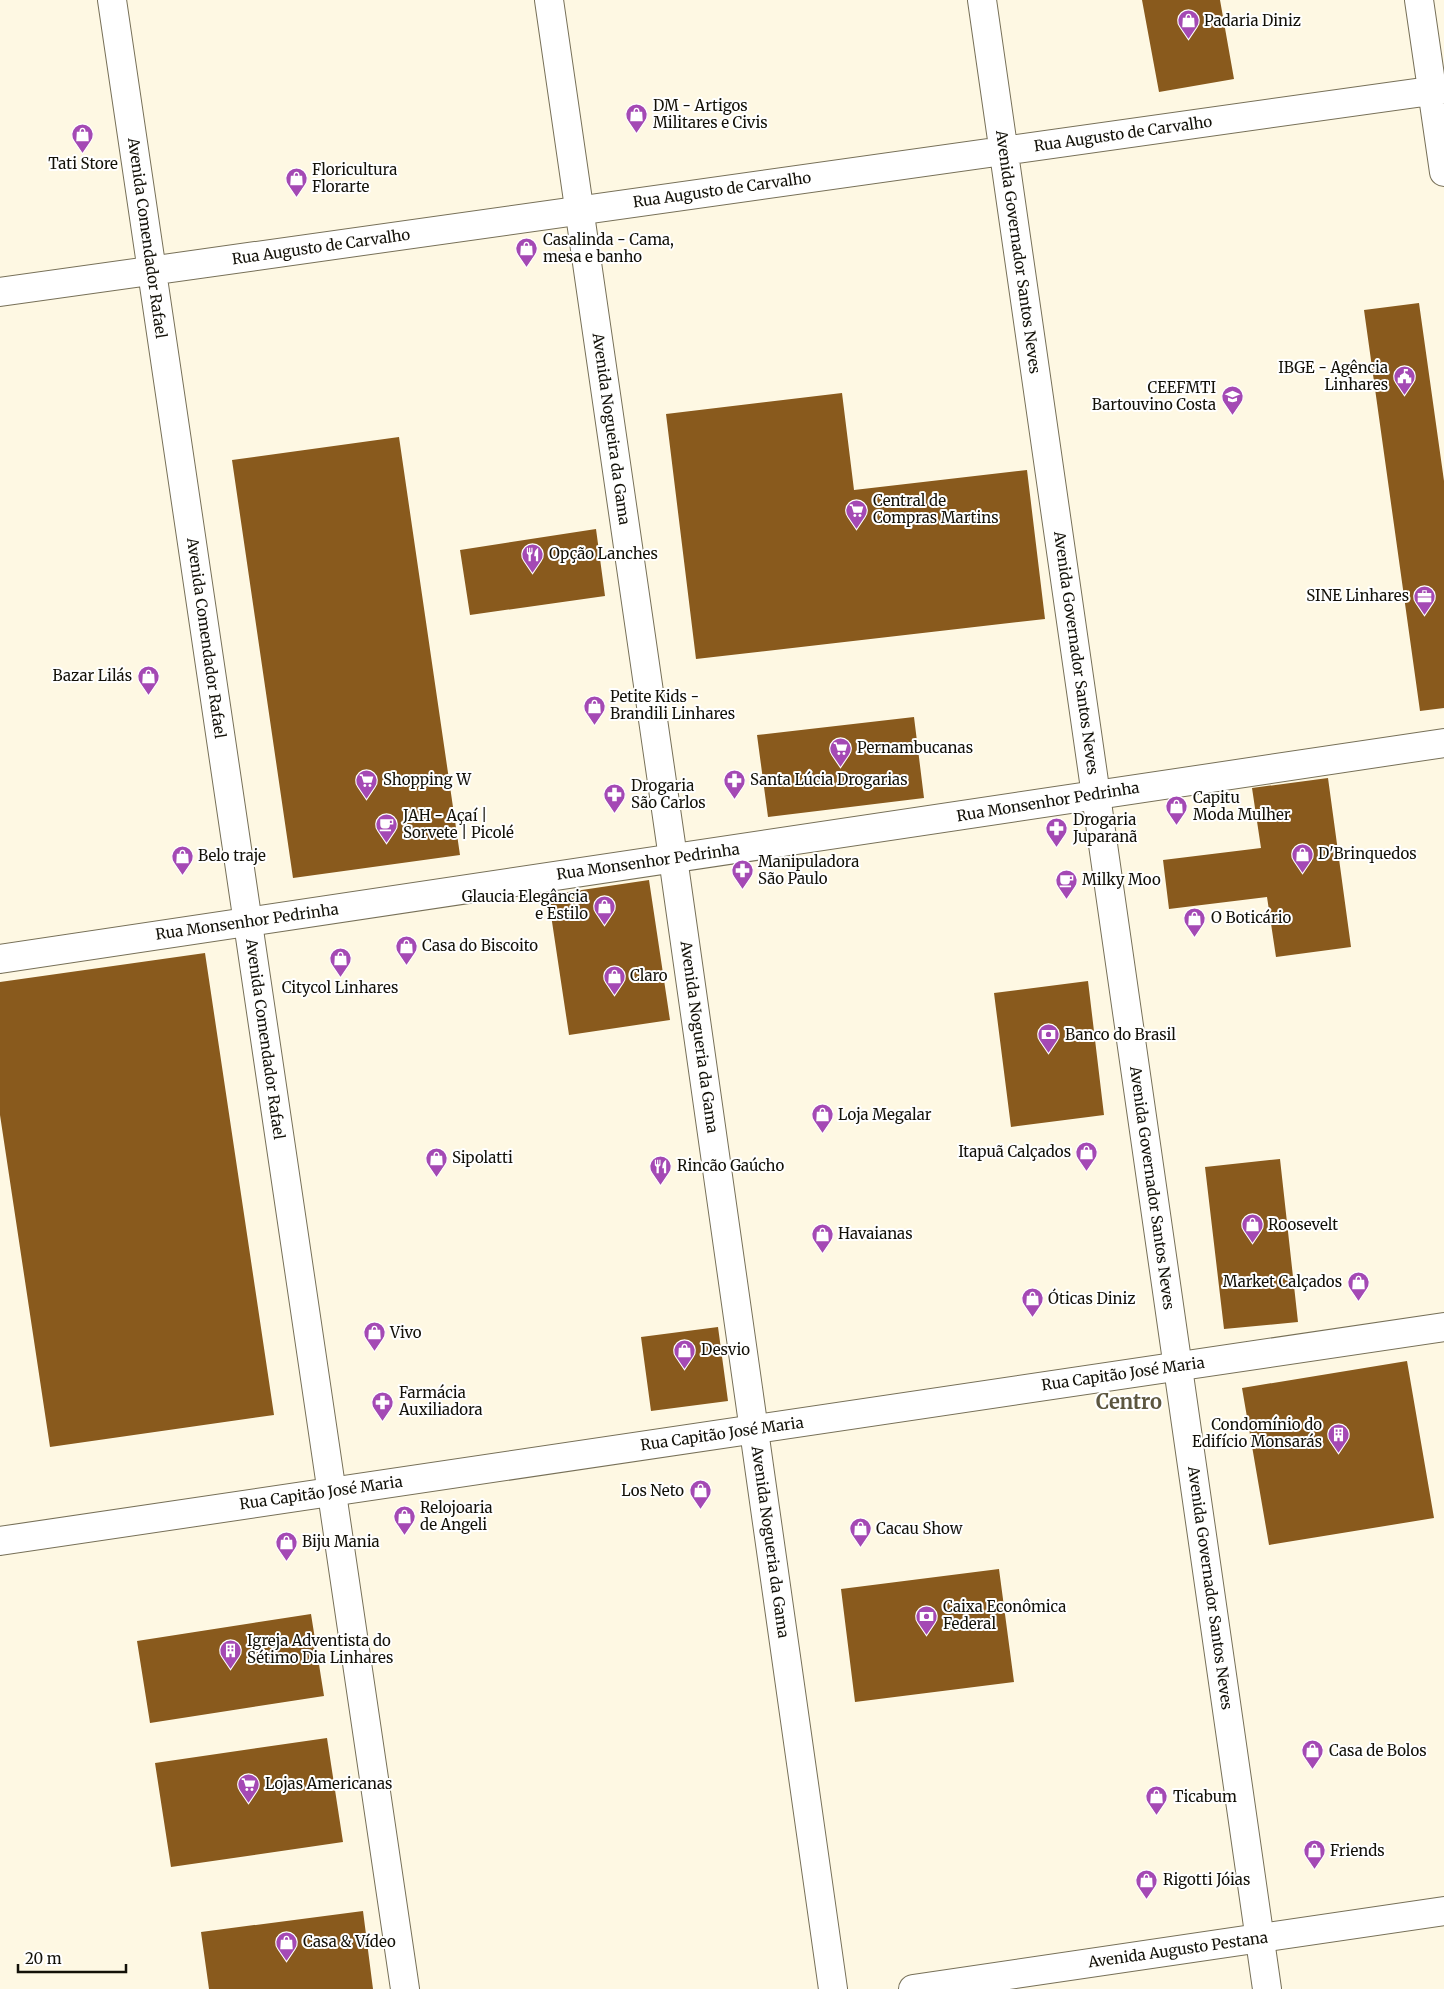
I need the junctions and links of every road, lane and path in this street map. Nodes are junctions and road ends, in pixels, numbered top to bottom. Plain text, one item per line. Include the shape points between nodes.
1 (112, 0) edge
2 (549, 0) edge
3 (982, 0) edge
4 (1419, 0) edge
5 (1438, 90) edge
6 (1004, 151) junction
7 (1444, 172) edge
8 (579, 210) junction
9 (152, 271) junction
10 (0, 292) edge
11 (1444, 743) edge
12 (1096, 794) junction
13 (673, 858) junction
14 (248, 922) junction
15 (0, 959) edge
16 (1444, 1327) edge
17 (1178, 1366) junction
18 (754, 1429) junction
19 (332, 1492) junction
20 (0, 1540) edge
21 (1444, 1911) edge
22 (1260, 1938) junction
23 (404, 1989) edge
24 (833, 1989) edge
25 (913, 1989) edge
26 (1267, 1989) edge

1 - 9 street, Avenida Comendador Rafael
2 - 8 street, Avenida Nogueira da Gama
3 - 6 street, Avenida Governador Santos Neves
4 - 5 street
5 - 6 street, Rua Augusto de Carvalho
5 - 7 street
6 - 8 street, Rua Augusto de Carvalho
6 - 12 street, Avenida Governador Santos Neves
8 - 9 street, Rua Augusto de Carvalho
8 - 13 street, Avenida Nogueira da Gama
9 - 10 street, Rua Augusto de Carvalho
9 - 14 street, Avenida Comendador Rafael
11 - 12 street, Rua Monsenhor Pedrinha
12 - 13 street, Rua Monsenhor Pedrinha
12 - 17 street, Avenida Governador Santos Neves
13 - 14 street, Rua Monsenhor Pedrinha
13 - 18 street, Avenida Nogueria da Gama
14 - 15 street, Rua Monsenhor Pedrinha
14 - 19 street, Avenida Comendador Rafael
16 - 17 street, Rua Capitão José Maria
17 - 18 street, Rua Capitão José Maria
17 - 22 street, Avenida Governador Santos Neves
18 - 19 street, Rua Capitão José Maria
18 - 24 street, Avenida Nogueria da Gama
19 - 20 street, Rua Capitão José Maria
19 - 23 street, Avenida Comendador Rafael
21 - 22 street, Avenida Augusto Pestana
22 - 25 street, Avenida Augusto Pestana
22 - 26 street, Avenida Governador Santos Neves

